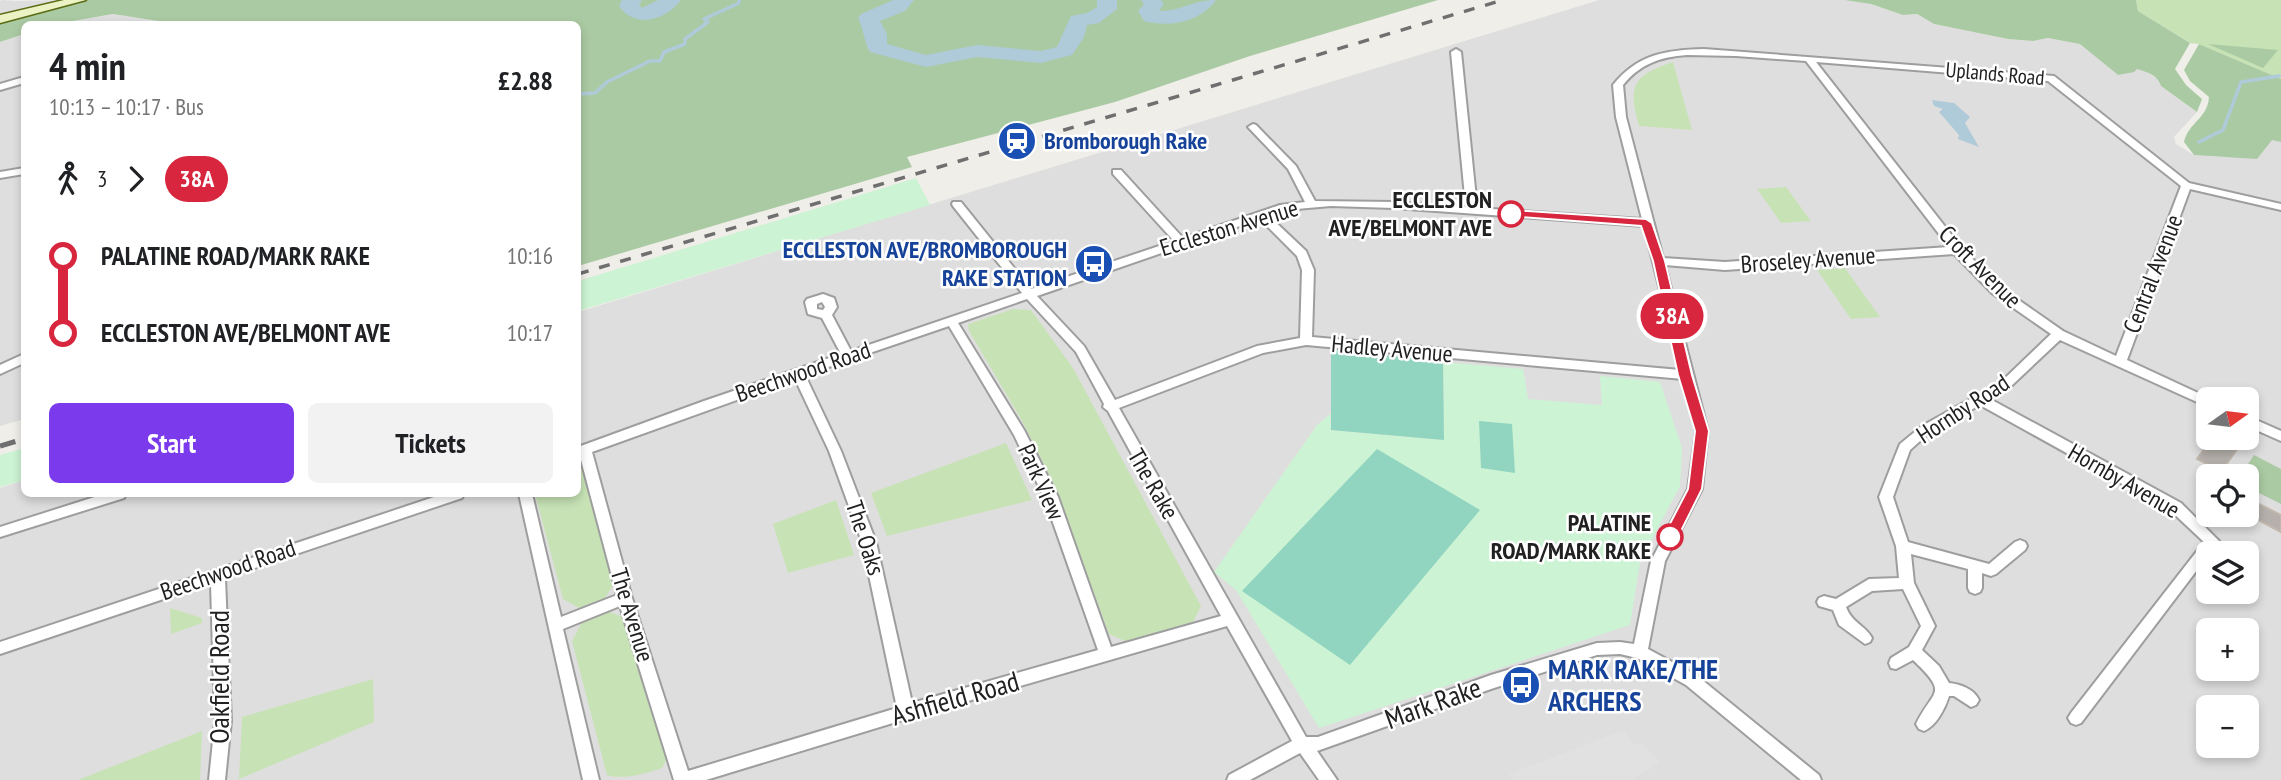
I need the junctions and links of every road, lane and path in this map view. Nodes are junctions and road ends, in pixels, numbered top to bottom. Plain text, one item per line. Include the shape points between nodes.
1 (80, 0) edge
2 (0, 19) edge
3 (1455, 52) dead end
4 (1810, 60) junction
5 (1445, 64) dead end
6 (1457, 65) junction
7 (21, 81) edge
8 (0, 87) edge
9 (1253, 127) dead end
10 (21, 172) edge
11 (1117, 172) dead end
12 (0, 175) edge
13 (2186, 185) junction
14 (957, 204) dead end
15 (1311, 204) junction
16 (2281, 207) edge
17 (1472, 211) junction
18 (1261, 214) junction
19 (1646, 223) junction
20 (1180, 242) junction
21 (1957, 250) junction
22 (1659, 261) junction
23 (1028, 293) junction
24 (826, 315) dead end
25 (951, 320) junction
26 (2059, 334) junction
27 (1306, 341) junction
28 (848, 356) junction
29 (21, 360) edge
30 (2120, 362) junction
31 (0, 370) edge
32 (798, 373) junction
33 (1685, 375) junction
34 (2196, 397) edge
35 (1982, 401) junction
36 (1109, 407) junction
37 (2259, 426) edge
38 (2281, 436) edge
39 (581, 451) edge
40 (110, 497) edge
41 (448, 497) edge
42 (526, 497) edge
43 (0, 532) edge
44 (2020, 545) dead end
45 (1903, 546) junction
46 (1975, 568) junction
47 (218, 574) junction
48 (1907, 583) junction
49 (1975, 588) dead end
50 (625, 598) junction
51 (1230, 619) junction
52 (557, 625) junction
53 (1865, 638) dead end
54 (0, 648) edge
55 (1640, 652) junction
56 (1914, 652) junction
57 (1107, 655) junction
58 (1896, 663) dead end
59 (1945, 689) junction
60 (1971, 700) dead end
61 (906, 712) junction
62 (2076, 718) dead end
63 (1924, 724) dead end
64 (1302, 744) junction
65 (217, 780) edge
66 (591, 780) edge
67 (683, 780) edge
68 (1235, 780) edge
69 (1329, 780) edge
70 (1813, 780) edge

1 - 2 street
3 - 6 street
4 - 13 street, Uplands Road via 2051,78
4 - 19 street, Uplands Road via 1690,51 1656,57 1629,71 1618,85 1621,117
4 - 21 street, Croft Avenue
5 - 6 street
6 - 17 street
7 - 8 street
9 - 15 street via 1292,168
10 - 12 street
11 - 20 street
13 - 16 street
13 - 30 street, Central Avenue
14 - 23 street, The Rake
15 - 17 street, Eccleston Avenue
15 - 18 street, Eccleston Avenue
17 - 19 street, Eccleston Avenue
18 - 20 street, Eccleston Avenue
18 - 27 street via 1302,254 1308,270
19 - 22 street, Uplands Road
20 - 23 street, Eccleston Avenue
21 - 22 street, Broseley Avenue via 1725,266
21 - 26 street, Croft Avenue via 2014,306
22 - 33 street, Uplands Road
23 - 25 street, Beechwood Road
23 - 36 street, The Rake via 1080,349
24 - 28 street
25 - 28 street, Beechwood Road
25 - 57 street, Park View via 1020,433 1051,497
26 - 30 street, Croft Avenue
26 - 35 street, Hornby Road
27 - 33 street, Hadley Avenue
27 - 36 street, Hadley Avenue via 1261,349
28 - 32 street, Beechwood Road
29 - 31 street
30 - 34 street, Croft Avenue
32 - 39 street, Beechwood Road
32 - 61 street, The Oaks via 835,451 869,542
33 - 55 street, Uplands Road via 1702,431 1700,462 1695,489 1658,561
35 - 45 street, Hornby Road via 1926,429 1905,447 1886,497
35 - 62 street, Hornby Avenue via 2176,507 2212,541
36 - 51 street, The Rake
37 - 38 street
39 - 50 street, The Avenue
40 - 43 street
41 - 47 street, Beechwood Road
42 - 52 street
44 - 46 street via 1991,570
45 - 46 street
45 - 48 street, Hornby Road
46 - 49 street
47 - 54 street, Beechwood Road
47 - 65 street, Oakfield Road via 223,720
48 - 53 street via 1869,585 1831,603
48 - 56 street, Hornby Road via 1928,626
50 - 52 street
50 - 67 street, The Avenue
51 - 57 street, Ashfield Road
51 - 64 street, The Rake
52 - 66 street
55 - 64 street, Mark Rake via 1597,649 1318,744
55 - 70 street, Mark Rake via 1691,680
56 - 58 street
56 - 59 street via 1937,673
57 - 61 street, Ashfield Road
59 - 60 street via 1957,690
59 - 63 street via 1942,703
61 - 67 street, Ashfield Road
64 - 68 street, Mark Rake
64 - 69 street, The Rake

